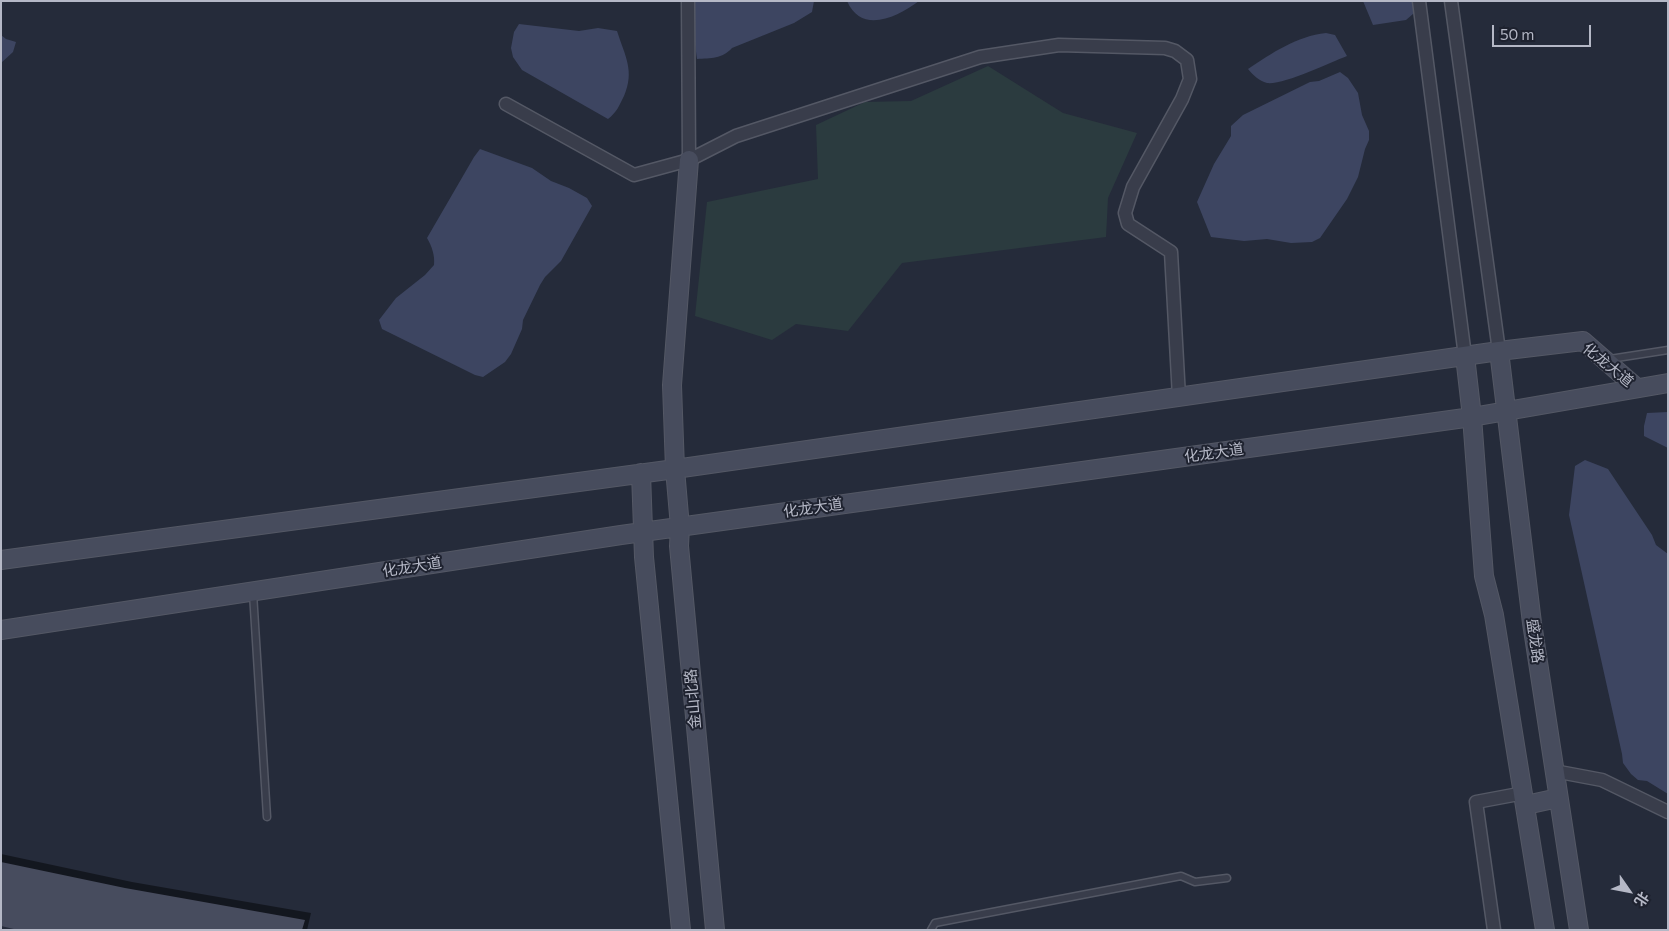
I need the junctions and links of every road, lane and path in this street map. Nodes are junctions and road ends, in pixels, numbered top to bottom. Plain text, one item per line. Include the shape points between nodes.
1 (688, 1) edge
2 (1419, 1) edge
3 (1452, 1) edge
4 (506, 104) dead end
5 (689, 160) junction
6 (1499, 350) junction
7 (1668, 350) edge
8 (1465, 356) junction
9 (1605, 360) junction
10 (1668, 383) edge
11 (1637, 388) junction
12 (1179, 397) junction
13 (1506, 411) junction
14 (1472, 416) junction
15 (674, 469) junction
16 (641, 473) junction
17 (680, 527) junction
18 (642, 532) junction
19 (1, 560) edge
20 (253, 592) junction
21 (1, 630) edge
22 (1554, 771) junction
23 (1558, 798) junction
24 (1525, 799) junction
25 (1668, 812) edge
26 (267, 817) dead end
27 (1227, 878) dead end
28 (681, 930) edge
29 (715, 930) edge
30 (931, 930) edge
31 (1494, 930) edge
32 (1545, 930) edge
33 (1579, 930) edge

1 - 5 street
2 - 8 street
3 - 6 street
4 - 5 street via 634,175
5 - 12 street via 736,136 980,58 1058,44 1175,51 1187,60 1190,79 1133,187 1125,213 1128,224 1171,252
5 - 15 main road, 金山北路 via 672,385
6 - 8 main road, 化龙大道
6 - 9 main road, 化龙大道 via 1582,341
6 - 13 main road, 盛龙路
7 - 9 lane
8 - 12 main road, 化龙大道
8 - 14 main road
9 - 11 main road, 化龙大道
10 - 11 main road
11 - 13 main road, 化龙大道
12 - 15 main road, 化龙大道
13 - 14 main road, 化龙大道
13 - 22 main road, 盛龙路
14 - 17 main road, 化龙大道
14 - 24 main road via 1484,576 1494,615
15 - 16 main road, 化龙大道
15 - 17 main road, 金山北路
16 - 18 main road
16 - 19 main road, 化龙大道
17 - 18 main road, 化龙大道
17 - 29 main road, 金山北路 via 679,546
18 - 20 main road, 化龙大道
18 - 28 main road
20 - 21 main road, 化龙大道
20 - 26 lane
22 - 23 main road, 盛龙路
22 - 25 street via 1602,780
23 - 24 main road
23 - 33 main road, 盛龙路
24 - 31 street via 1476,802
24 - 32 main road
27 - 30 lane via 1195,882 1181,876 935,923

